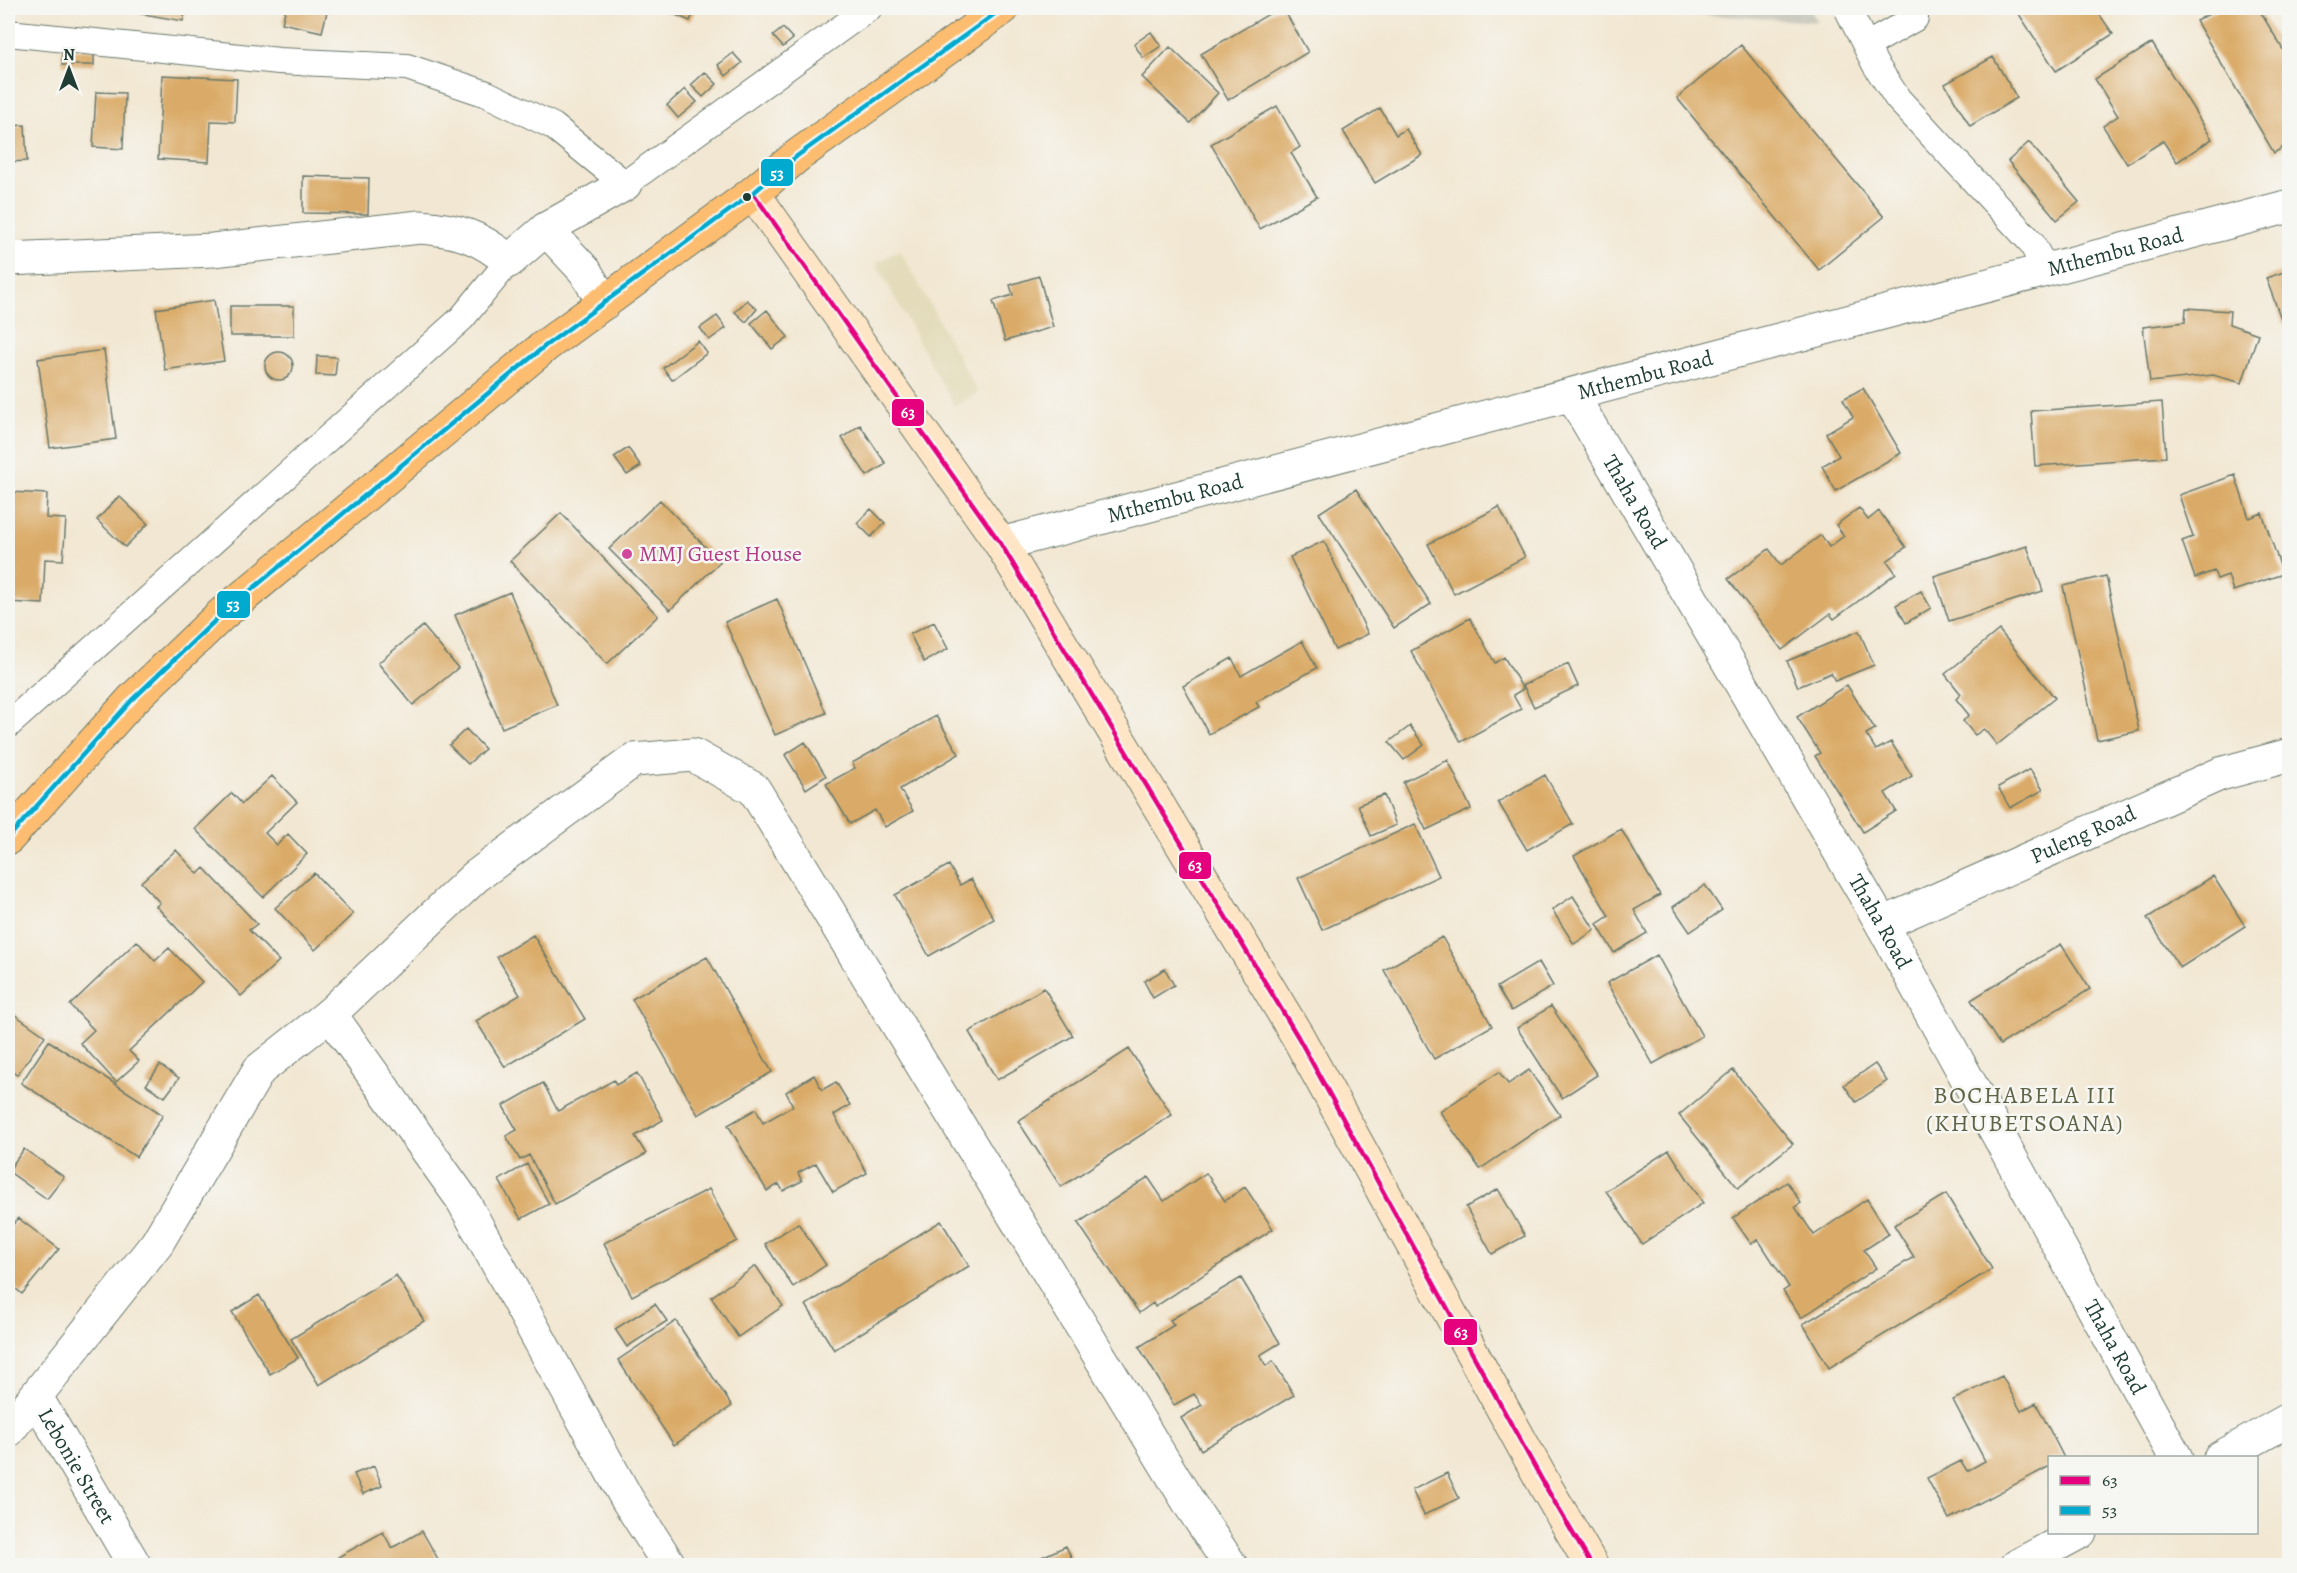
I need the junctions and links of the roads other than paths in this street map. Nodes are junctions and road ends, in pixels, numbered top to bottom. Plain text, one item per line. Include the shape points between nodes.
1 (868, 8) edge
2 (1003, 8) edge
3 (1847, 8) edge
4 (1915, 18) dead end
5 (8, 33) edge
6 (1866, 46) junction
7 (625, 184) junction
8 (753, 193) junction
9 (2289, 206) edge
10 (546, 229) junction
11 (8, 260) edge
12 (509, 261) junction
13 (2046, 270) junction
14 (604, 303) junction
15 (1572, 395) junction
16 (1001, 544) junction
17 (8, 725) edge
18 (2289, 755) edge
19 (8, 838) edge
20 (1882, 924) junction
21 (330, 1014) junction
22 (36, 1397) junction
23 (2289, 1419) edge
24 (8, 1431) edge
25 (2175, 1456) edge
26 (2224, 1456) edge
27 (2078, 1534) edge
28 (2036, 1561) edge
29 (135, 1566) edge
30 (670, 1566) edge
31 (1231, 1566) edge
32 (1592, 1566) edge

1 - 7 lane
2 - 8 main road via 797,156
3 - 6 lane
4 - 6 lane
5 - 7 lane via 279,61 407,67 487,94 554,126
6 - 13 lane via 1898,99 2031,242
7 - 10 street
8 - 14 main road
8 - 16 street
9 - 13 street, Mthembu Road
10 - 12 street
10 - 14 street via 585,272
11 - 12 street via 213,250 420,226 471,237 490,245
12 - 17 lane via 462,318
13 - 15 street, Mthembu Road
14 - 19 main road via 544,346 221,615 132,700
15 - 16 street, Mthembu Road
15 - 20 street, Thaha Road
16 - 32 street via 1298,1037
18 - 20 street, Puleng Road via 2220,774
20 - 25 street, Thaha Road
21 - 22 street via 259,1070 157,1243
21 - 30 street via 462,1199 627,1499
21 - 31 street via 475,877 634,760 693,755 754,789
22 - 24 street
22 - 29 street, Lebonie Street
23 - 26 street
27 - 28 street

